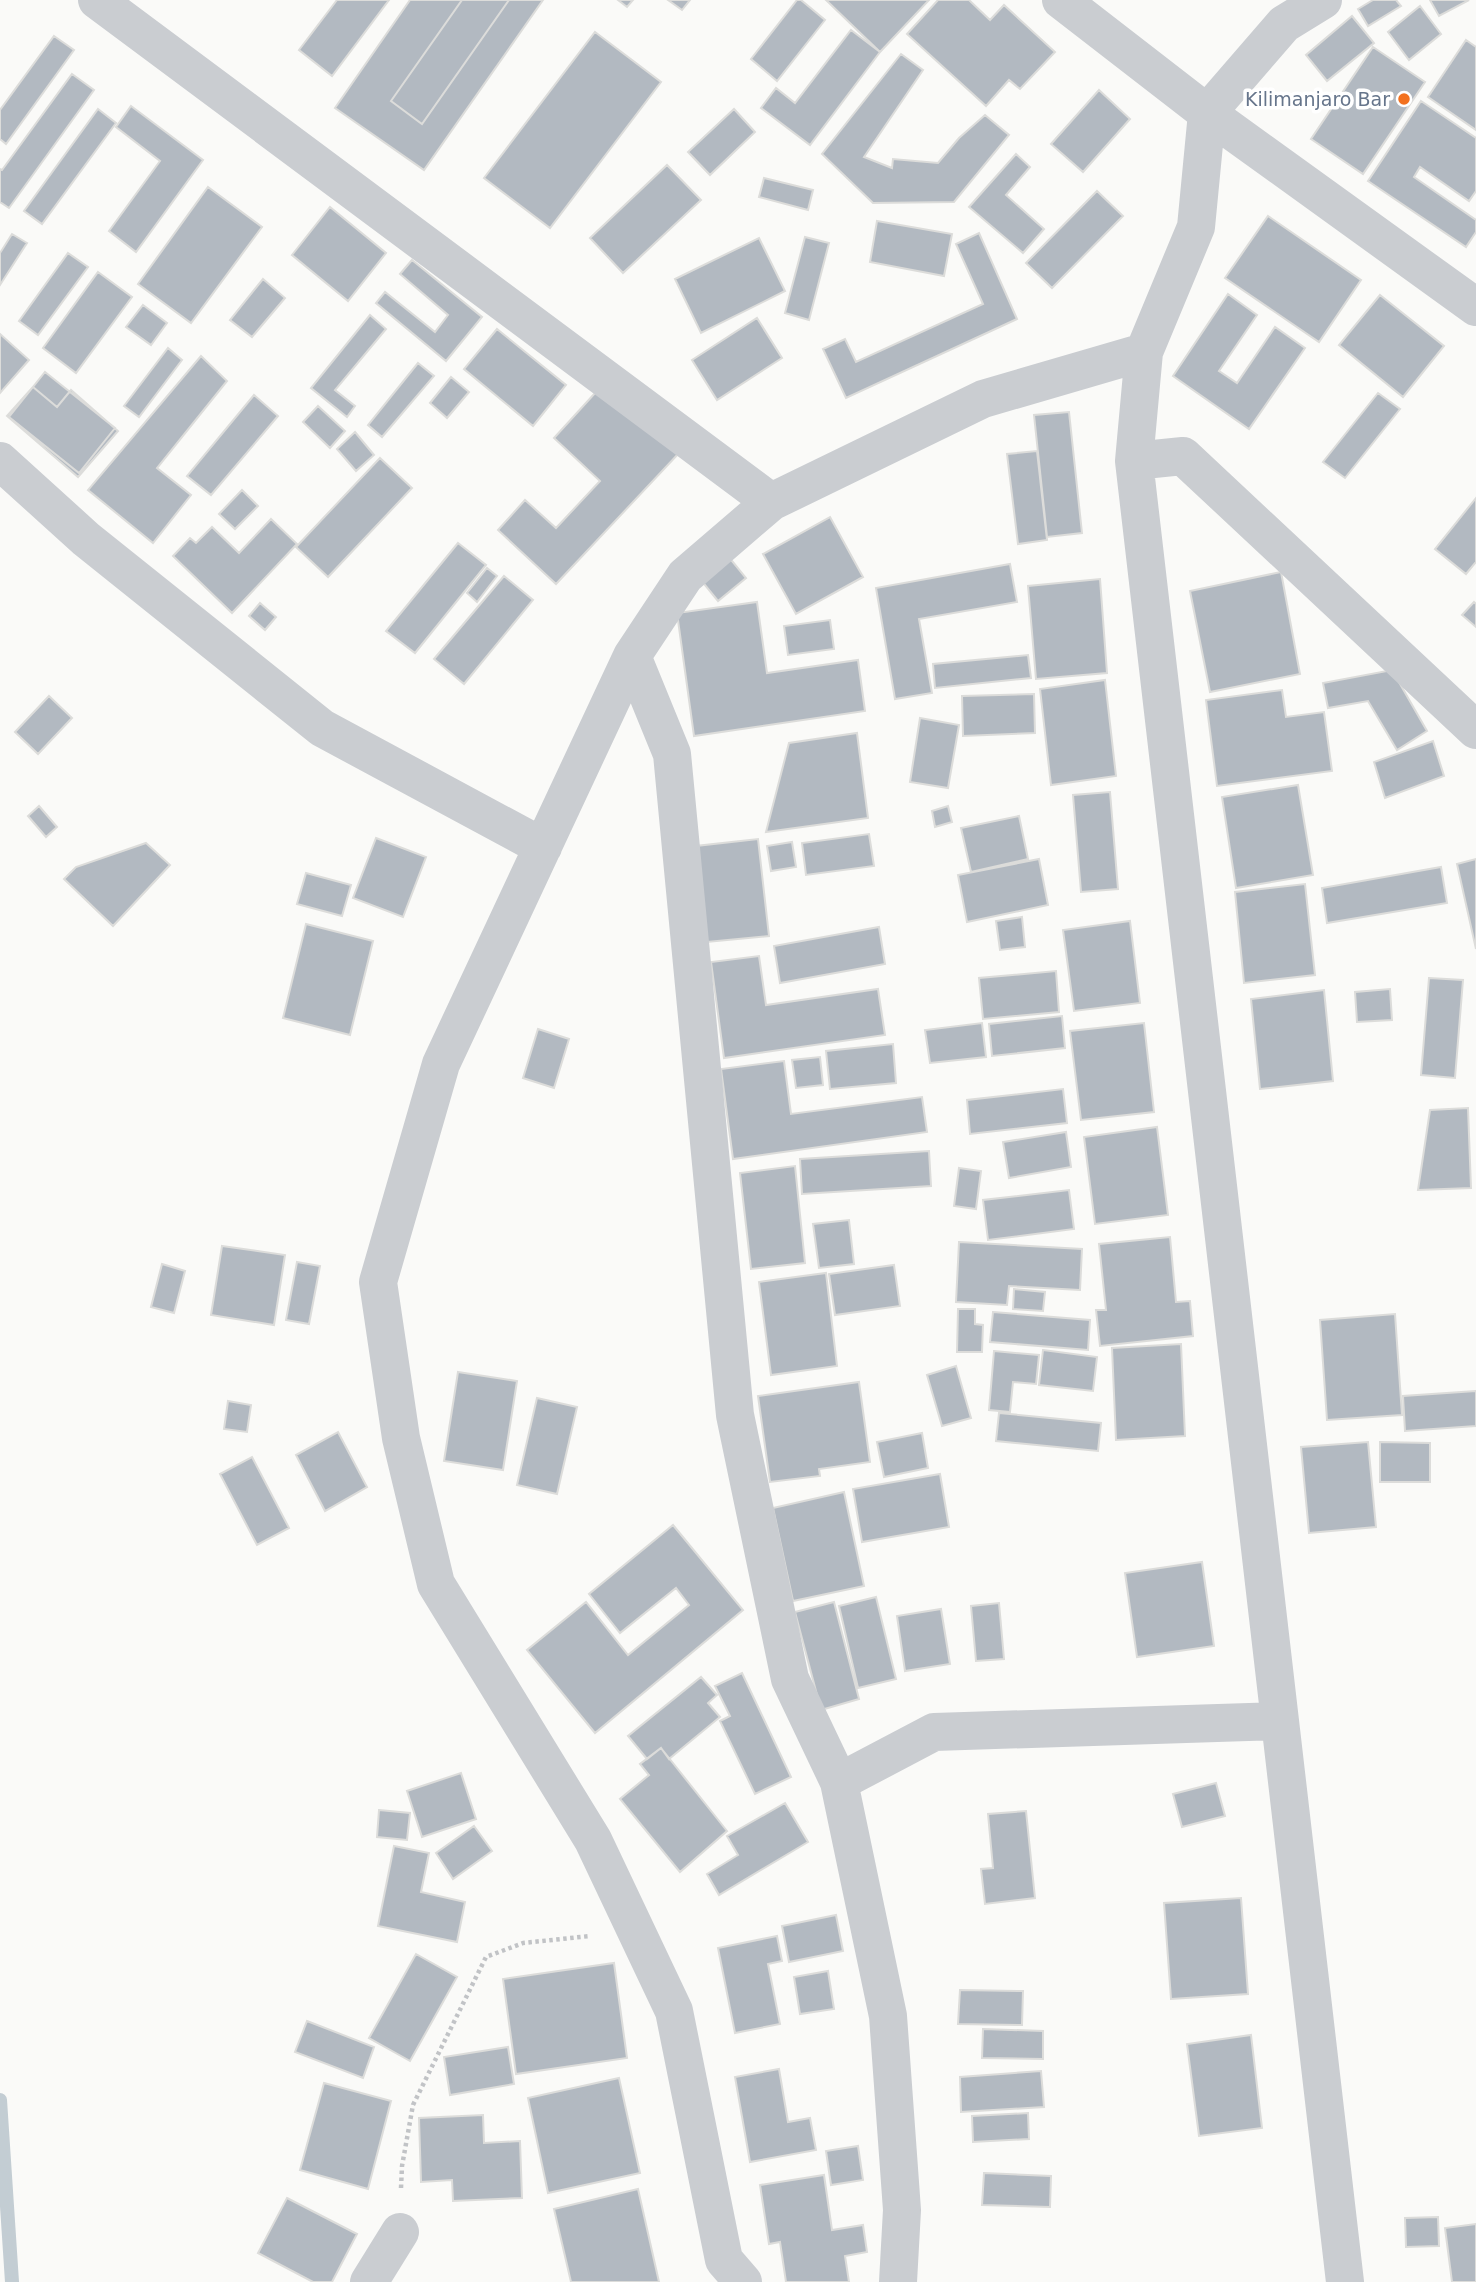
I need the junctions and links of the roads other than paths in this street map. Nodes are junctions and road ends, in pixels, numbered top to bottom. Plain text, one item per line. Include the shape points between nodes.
1 (96, 0) edge
2 (1061, 0) edge
3 (1322, 0) edge
4 (1207, 113) junction
5 (1476, 307) edge
6 (1144, 352) junction
7 (0, 461) edge
8 (1134, 461) junction
9 (771, 502) junction
10 (632, 656) junction
11 (1476, 730) edge
12 (543, 847) junction
13 (1280, 1721) junction
14 (839, 1782) junction
15 (400, 2232) road end
16 (369, 2282) edge
17 (743, 2282) edge
18 (898, 2282) edge
19 (1345, 2282) edge

1 - 9 street
2 - 4 street
3 - 4 street via 1284,24
4 - 5 street
4 - 6 street via 1196,227
6 - 8 street
6 - 9 street via 983,399
7 - 12 street via 86,539 321,728
8 - 11 street via 1183,456
8 - 13 street
9 - 10 street via 685,576
10 - 12 street
10 - 14 street via 672,754 735,1415 790,1679
12 - 17 street via 441,1064 378,1282 401,1438 436,1584 593,1840 674,2011 724,2260
13 - 14 street via 934,1732
13 - 19 street
14 - 18 street via 888,2016 902,2210
15 - 16 street

